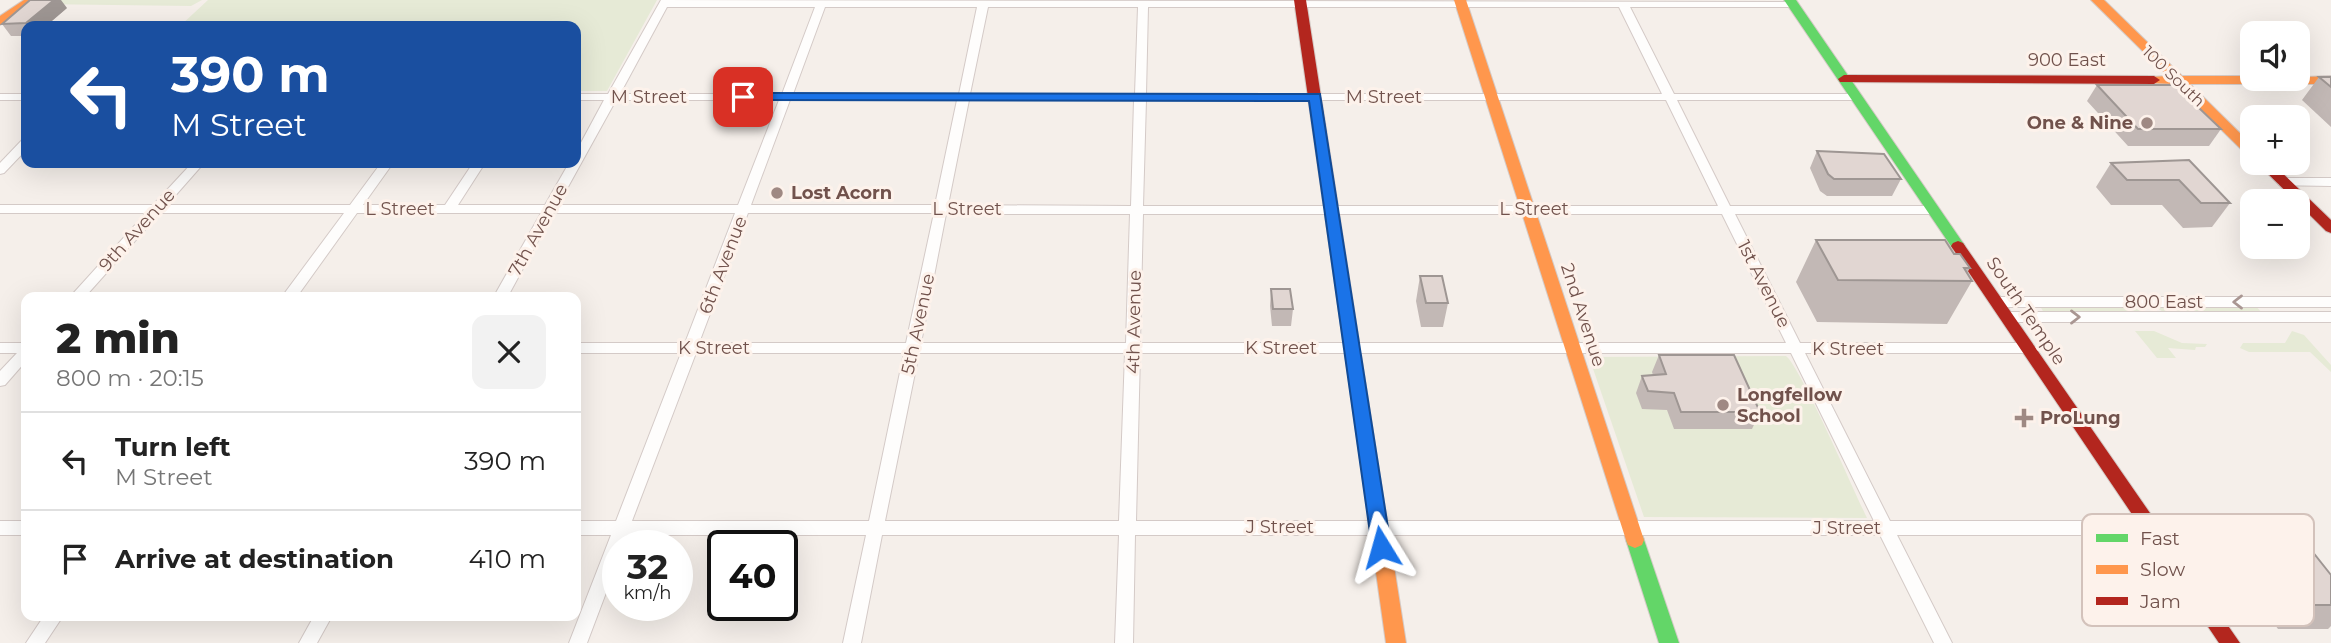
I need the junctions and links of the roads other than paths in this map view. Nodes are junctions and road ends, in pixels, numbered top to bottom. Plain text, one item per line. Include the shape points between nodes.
1 (32, 0) edge
2 (2096, 0) edge
3 (665, 2) edge
4 (1142, 2) edge
5 (1301, 2) edge
6 (1461, 2) edge
7 (1622, 2) edge
8 (1791, 2) edge
9 (983, 4) junction
10 (821, 5) junction
11 (0, 21) edge
12 (1844, 79) junction
13 (2178, 79) junction
14 (2331, 79) edge
15 (0, 97) edge
16 (21, 97) edge
17 (581, 97) edge
18 (611, 97) junction
19 (787, 97) junction
20 (964, 97) junction
21 (1315, 97) junction
22 (1492, 97) junction
23 (1670, 97) junction
24 (1856, 97) junction
25 (1140, 98) junction
26 (2240, 140) edge
27 (21, 148) edge
28 (581, 153) edge
29 (194, 168) edge
30 (383, 168) edge
31 (476, 168) edge
32 (573, 168) edge
33 (0, 170) edge
34 (2276, 175) edge
35 (2283, 182) junction
36 (2331, 182) edge
37 (0, 209) edge
38 (157, 209) junction
39 (353, 209) junction
40 (449, 209) junction
41 (550, 209) junction
42 (744, 209) junction
43 (942, 209) junction
44 (1136, 209) junction
45 (1331, 209) junction
46 (1528, 209) junction
47 (1727, 210) junction
48 (1933, 210) junction
49 (2331, 228) edge
50 (81, 292) edge
51 (292, 292) edge
52 (503, 292) edge
53 (1997, 302) junction
54 (2143, 302) junction
55 (2263, 302) junction
56 (2331, 302) edge
57 (2007, 317) junction
58 (2155, 317) junction
59 (2276, 317) junction
60 (2331, 317) edge
61 (0, 348) edge
62 (581, 348) edge
63 (691, 348) junction
64 (913, 348) junction
65 (1134, 348) junction
66 (1352, 348) junction
67 (1574, 348) junction
68 (2028, 348) junction
69 (1797, 349) junction
70 (21, 350) edge
71 (21, 356) edge
72 (0, 381) edge
73 (2141, 514) edge
74 (622, 527) junction
75 (877, 527) junction
76 (1128, 527) junction
77 (1378, 527) junction
78 (0, 528) edge
79 (21, 528) edge
80 (581, 528) edge
81 (1632, 528) junction
82 (1885, 528) junction
83 (2082, 528) edge
84 (50, 621) edge
85 (320, 621) edge
86 (2218, 626) edge
87 (35, 643) edge
88 (308, 643) edge
89 (578, 643) edge
90 (852, 643) edge
91 (1124, 643) edge
92 (1396, 643) edge
93 (1669, 643) edge
94 (1943, 643) edge
95 (2230, 643) edge

1 - 11 street
2 - 13 street, 100 South
3 - 10 street
3 - 18 street, 7th Avenue
4 - 5 street
4 - 9 street
4 - 25 street, 4th Avenue
5 - 6 street
5 - 21 street
6 - 7 street
6 - 22 street, 2nd Avenue
7 - 8 street
7 - 23 street, 1st Avenue
8 - 12 street, South Temple
9 - 10 street
9 - 20 street, 5th Avenue
10 - 19 street, 6th Avenue
12 - 13 street, 900 East
12 - 24 street, South Temple
13 - 14 street, 900 East
13 - 26 street, 100 South
15 - 16 street
17 - 18 street, M Street
18 - 19 street, M Street
18 - 28 street, 7th Avenue
19 - 20 street, M Street
19 - 42 street, 6th Avenue
20 - 25 street, M Street
20 - 43 street, 5th Avenue
21 - 22 street, M Street
21 - 25 street, M Street
21 - 45 street
22 - 23 street, M Street
22 - 46 street, 2nd Avenue
23 - 24 street, M Street
23 - 47 street, 1st Avenue
24 - 48 street, South Temple
25 - 44 street, 4th Avenue
27 - 33 street
29 - 38 street, 9th Avenue
30 - 39 street
31 - 40 street
32 - 41 street, 7th Avenue
34 - 35 street
35 - 36 street
35 - 49 street
37 - 38 street, L Street
38 - 39 street, L Street
38 - 50 street, 9th Avenue
39 - 40 street, L Street
39 - 51 street
40 - 41 street, L Street
41 - 42 street, L Street
41 - 52 street, 7th Avenue
42 - 43 street, L Street
42 - 63 street, 6th Avenue
43 - 44 street, L Street
43 - 64 street, 5th Avenue
44 - 45 street, L Street
44 - 65 street, 4th Avenue
45 - 46 street, L Street
45 - 66 street
46 - 47 street, L Street
46 - 67 street, 2nd Avenue
47 - 48 street, L Street
47 - 69 street, 1st Avenue
48 - 53 street, South Temple
53 - 54 street, 800 East
53 - 57 street, South Temple
55 -> 54 street, 800 East
54 - 58 street
55 - 56 street, 800 East
55 - 59 street
57 -> 58 street, 800 East
57 - 68 street, South Temple
58 - 59 street, 800 East
59 - 60 street, 800 East
61 - 70 street
62 - 63 street, K Street
63 - 64 street, K Street
63 - 74 street, 6th Avenue
64 - 65 street, K Street
64 - 75 street, 5th Avenue
65 - 66 street, K Street
65 - 76 street, 4th Avenue
66 - 67 street, K Street
66 - 77 street
67 - 69 street, K Street
67 - 81 street, 2nd Avenue
68 - 69 street, K Street
68 - 73 street, South Temple
69 - 82 street, 1st Avenue
71 - 72 street
74 - 75 street, J Street
74 - 80 street, J Street
74 - 89 street, 6th Avenue
75 - 76 street, J Street
75 - 90 street, 5th Avenue
76 - 77 street, J Street
76 - 91 street, 4th Avenue
77 - 81 street, J Street
77 - 92 street
78 - 79 street
81 - 82 street, J Street
81 - 93 street, 2nd Avenue
82 - 83 street, J Street
82 - 94 street, 1st Avenue
84 - 87 street
85 - 88 street
86 - 95 street, South Temple

